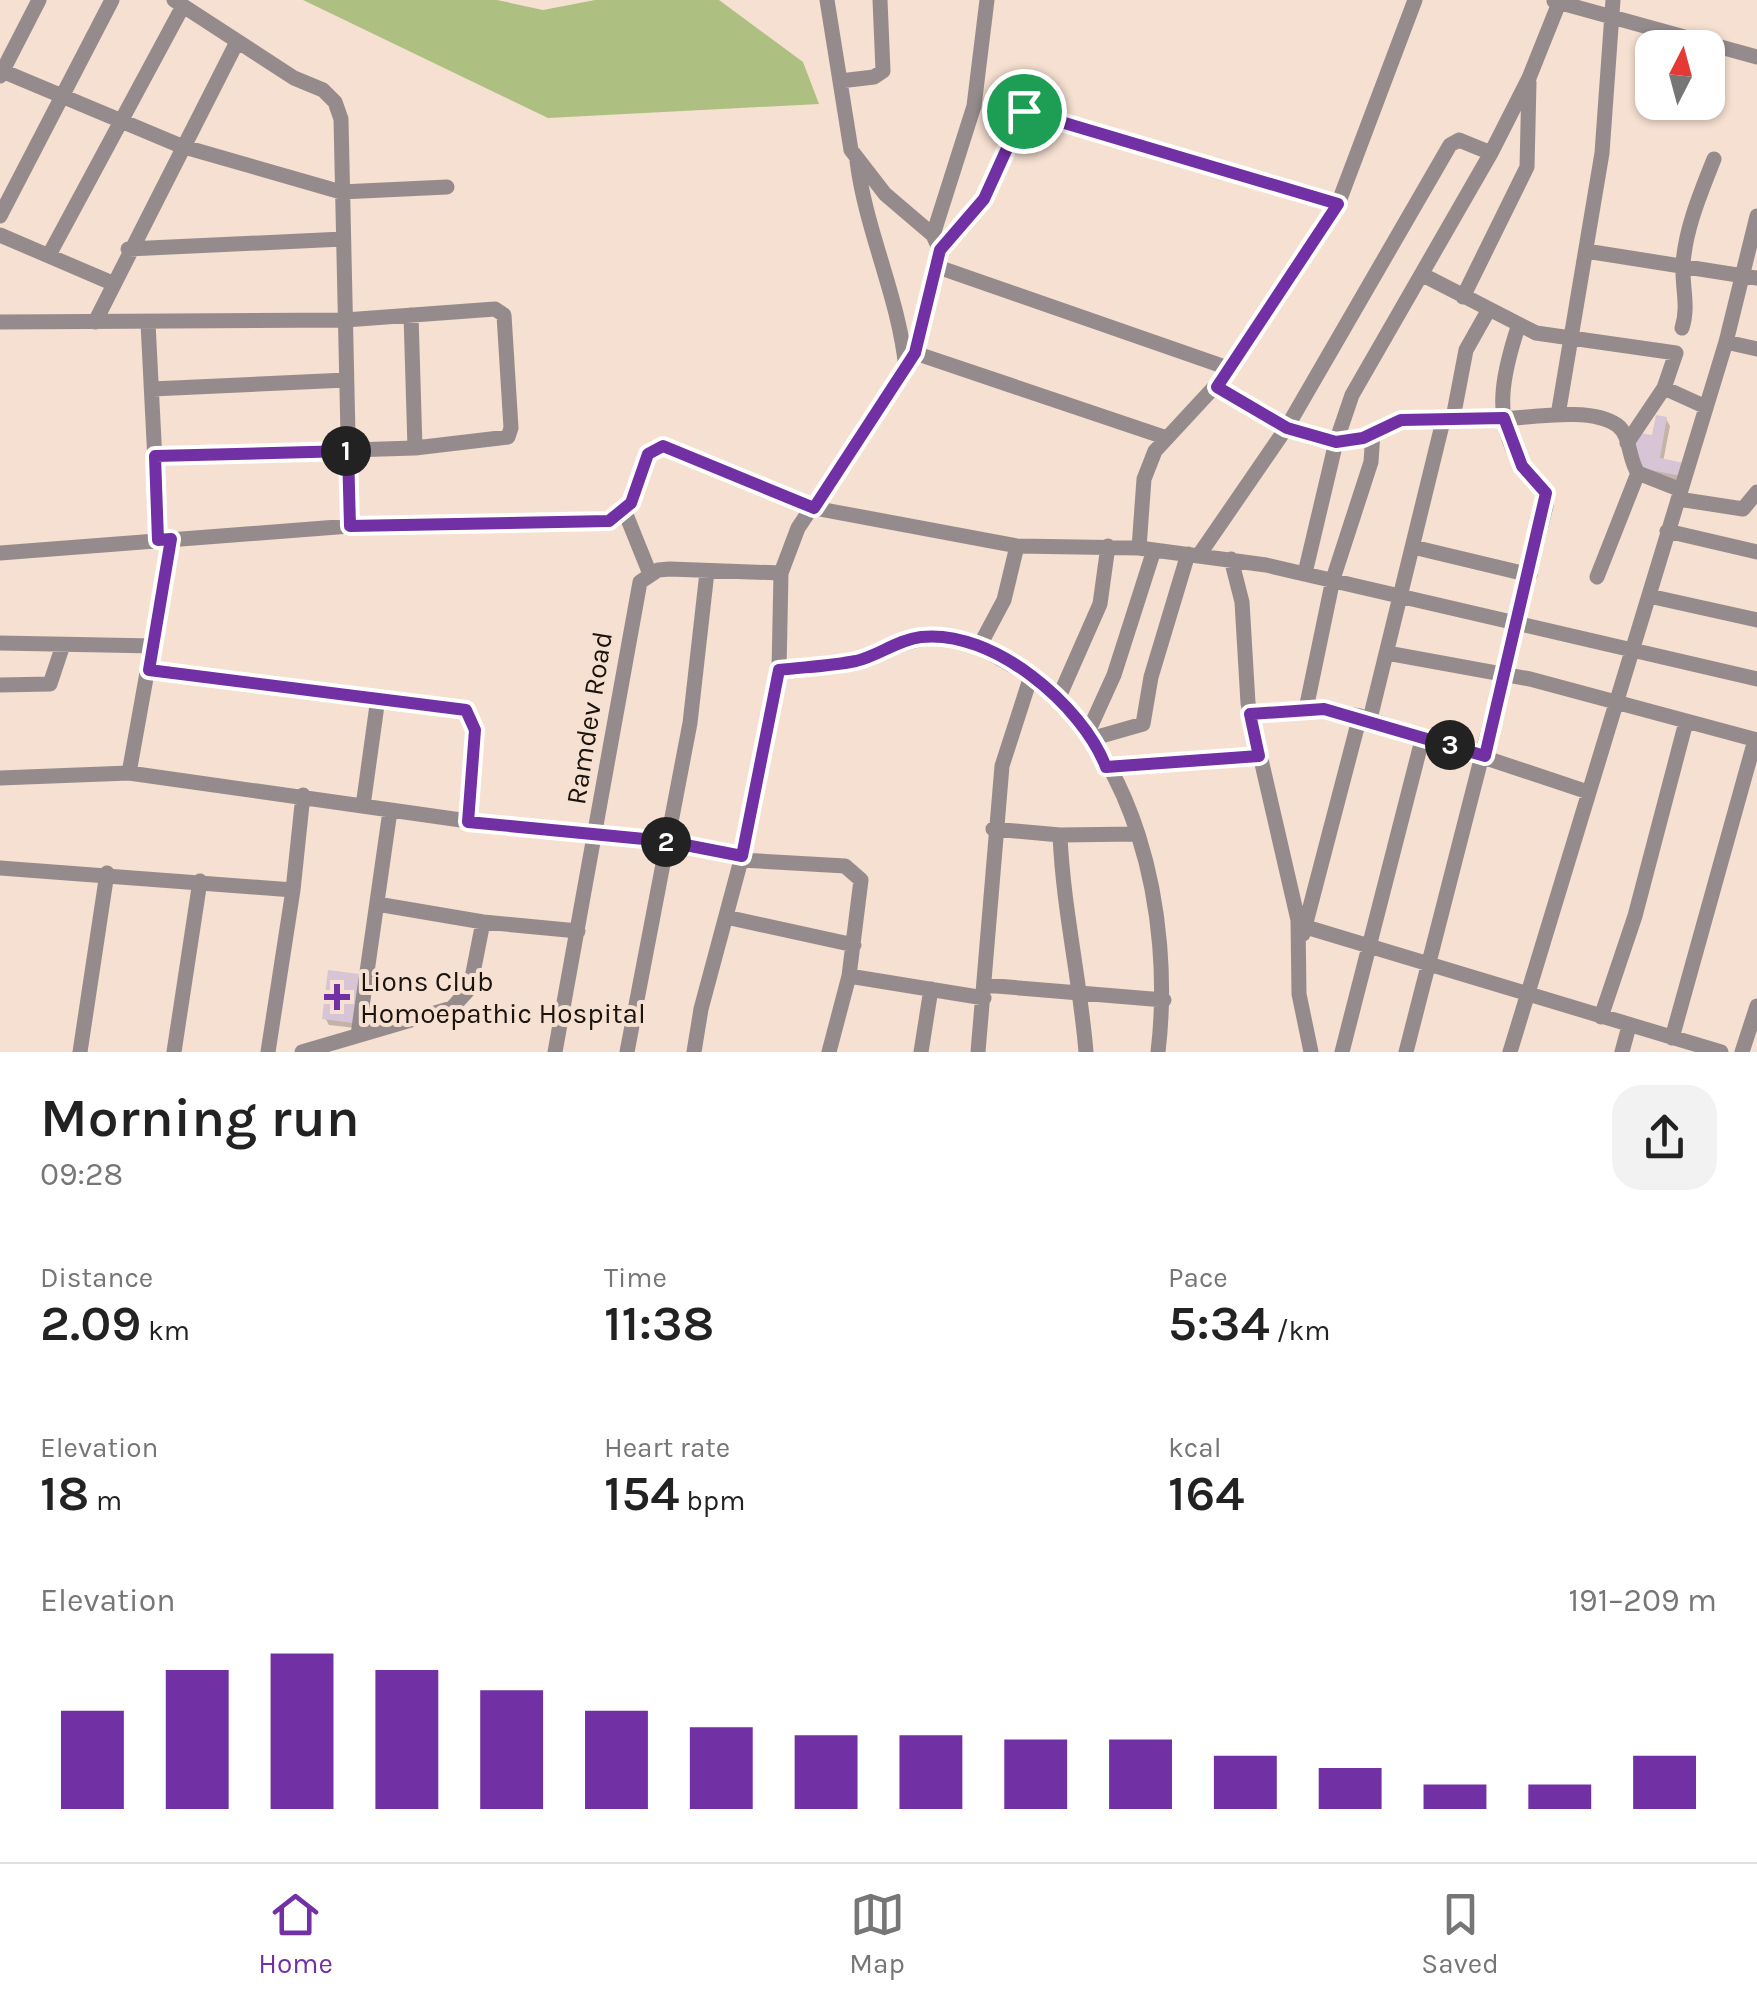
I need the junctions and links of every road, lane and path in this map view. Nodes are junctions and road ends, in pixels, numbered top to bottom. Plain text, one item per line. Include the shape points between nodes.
1 (38, 0) edge
2 (112, 0) edge
3 (827, 0) edge
4 (880, 0) edge
5 (987, 0) edge
6 (1415, 0) edge
7 (1555, 1) edge
8 (178, 3) edge
9 (1611, 7) edge
10 (237, 42) junction
11 (1757, 57) edge
12 (1, 73) edge
13 (1530, 78) junction
14 (840, 81) junction
15 (63, 94) junction
16 (121, 120) junction
17 (181, 146) junction
18 (1491, 153) junction
19 (1714, 158) dead end
20 (857, 162) junction
21 (447, 187) dead end
22 (341, 192) junction
23 (1338, 204) junction
24 (0, 216) edge
25 (1757, 216) edge
26 (0, 234) edge
27 (343, 240) junction
28 (128, 249) junction
29 (937, 250) junction
30 (1586, 250) junction
31 (49, 256) junction
32 (1683, 266) junction
33 (1423, 276) junction
34 (1750, 277) edge
35 (112, 282) junction
36 (1462, 297) junction
37 (1488, 311) junction
38 (411, 315) junction
39 (344, 320) junction
40 (0, 322) edge
41 (95, 322) junction
42 (148, 323) junction
43 (1518, 327) junction
44 (1682, 328) dead end
45 (1570, 339) junction
46 (1726, 342) junction
47 (1757, 350) edge
48 (915, 353) junction
49 (906, 369) junction
50 (1231, 369) junction
51 (346, 380) junction
52 (1217, 387) junction
53 (1664, 388) junction
54 (152, 389) junction
55 (1706, 407) junction
56 (1558, 416) junction
57 (1449, 418) junction
58 (1504, 418) junction
59 (1287, 428) junction
60 (1373, 432) junction
61 (1164, 437) junction
62 (1336, 442) junction
63 (1627, 443) junction
64 (415, 448) junction
65 (348, 451) junction
66 (155, 456) junction
67 (1638, 473) junction
68 (1757, 492) edge
69 (1680, 494) junction
70 (814, 508) junction
71 (625, 512) junction
72 (350, 526) junction
73 (1667, 531) junction
74 (165, 540) junction
75 (1017, 546) junction
76 (1108, 546) junction
77 (1413, 547) junction
78 (1147, 549) junction
79 (1757, 552) edge
80 (0, 553) edge
81 (1193, 554) junction
82 (1231, 559) junction
83 (707, 572) junction
84 (781, 573) junction
85 (1304, 573) junction
86 (650, 574) junction
87 (1530, 576) junction
88 (1597, 577) dead end
89 (1333, 580) junction
90 (1401, 595) junction
91 (1649, 596) junction
92 (1757, 620) edge
93 (1519, 622) junction
94 (0, 643) edge
95 (62, 646) junction
96 (155, 646) junction
97 (979, 647) junction
98 (1632, 647) junction
99 (1386, 653) junction
100 (149, 670) junction
101 (779, 670) junction
102 (1504, 673) junction
103 (1030, 676) junction
104 (1757, 679) edge
105 (0, 685) edge
106 (1058, 697) junction
107 (378, 698) junction
108 (1616, 706) junction
109 (1306, 710) junction
110 (1250, 714) junction
111 (1365, 717) junction
112 (1686, 722) junction
113 (1092, 734) junction
114 (1423, 736) junction
115 (1756, 740) edge
116 (1259, 756) junction
117 (1485, 756) junction
118 (1106, 767) junction
119 (129, 774) junction
120 (0, 778) edge
121 (1588, 792) junction
122 (303, 795) junction
123 (363, 806) junction
124 (390, 811) junction
125 (468, 822) junction
126 (993, 830) junction
127 (596, 834) junction
128 (1137, 834) junction
129 (1060, 836) junction
130 (665, 841) junction
131 (741, 858) junction
132 (0, 868) edge
133 (107, 873) junction
134 (200, 881) junction
135 (293, 890) junction
136 (377, 904) junction
137 (726, 917) junction
138 (483, 922) junction
139 (1306, 927) junction
140 (578, 931) junction
141 (1300, 944) junction
142 (854, 945) junction
143 (1372, 945) junction
144 (1431, 965) junction
145 (849, 976) junction
146 (930, 989) junction
147 (984, 992) junction
148 (1080, 994) junction
149 (1529, 994) junction
150 (1164, 1000) junction
151 (1757, 1006) edge
152 (1601, 1017) junction
153 (1629, 1026) junction
154 (358, 1035) junction
155 (1672, 1038) junction
156 (80, 1052) edge
157 (174, 1052) edge
158 (268, 1052) edge
159 (302, 1052) edge
160 (555, 1052) edge
161 (627, 1052) edge
162 (694, 1052) edge
163 (829, 1052) edge
164 (921, 1052) edge
165 (978, 1052) edge
166 (1086, 1052) edge
167 (1158, 1052) edge
168 (1311, 1052) edge
169 (1342, 1052) edge
170 (1406, 1052) edge
171 (1510, 1052) edge
172 (1622, 1052) edge
173 (1720, 1052) edge
174 (1742, 1052) edge

1 - 12 street
2 - 15 street
3 - 14 street
4 - 14 street via 883,71
5 - 29 street via 974,106
6 - 23 street
7 - 9 street
7 - 13 street
8 - 10 street
8 - 16 street
9 - 11 street
9 - 30 street via 1606,111
10 - 17 street
10 - 22 street via 335,102
12 - 15 street
13 - 18 street
13 - 36 street via 1527,167
14 - 20 street
15 - 16 street
15 - 24 street
16 - 17 street
16 - 31 street
17 - 22 street
17 - 28 street
18 - 33 street
18 - 59 street via 1459,140 1450,145
19 - 32 street
20 - 29 street
20 - 49 street
21 - 22 street
22 - 27 street
23 - 29 street via 1024,111 984,199
23 - 50 street
25 - 34 street
26 - 31 street
27 - 28 street
27 - 39 street
28 - 35 street
29 - 48 street
29 - 50 street
30 - 32 street
30 - 45 street
31 - 35 street
32 - 34 street
32 - 44 street via 1688,310
33 - 36 street
33 - 62 street via 1361,377
34 - 46 street
35 - 41 street
36 - 37 street
37 - 43 street
37 - 57 street via 1466,350
38 - 39 street
38 - 64 street
38 - 64 street via 496,309 504,314 512,428 508,437
39 - 42 street
39 - 51 street
40 - 41 street
41 - 42 street
42 - 54 street
43 - 45 street
43 - 58 street via 1504,372
45 - 53 street via 1676,353
45 - 56 street
46 - 47 street
46 - 55 street
48 - 49 street
48 - 61 street
49 - 70 street
50 - 52 street
51 - 54 street
51 - 65 street
52 - 59 street
52 - 61 street
53 - 55 street
53 - 63 street
54 - 66 street
55 - 69 street
56 - 58 street
56 - 63 street via 1607,420 1624,431
57 - 58 street
57 - 60 street via 1401,420
57 - 77 street
58 - 87 street via 1522,466 1546,493
59 - 62 street
59 - 81 street
60 - 62 street
60 - 89 street via 1371,462
61 - 78 street via 1144,479
62 - 85 street
63 - 67 street
64 - 65 street
65 - 66 street
65 - 72 street
66 - 74 street
67 - 69 street
67 - 88 street
68 - 69 street via 1744,509
69 - 73 street
70 - 71 street via 663,446 648,454
70 - 75 street
70 - 84 street via 798,528
71 - 72 street via 609,521
71 - 86 street
72 - 74 street
73 - 79 street
73 - 91 street
74 - 80 street
74 - 96 street
75 - 76 street
75 - 97 street via 1004,600
76 - 78 street
76 - 106 street via 1100,604
77 - 87 street
77 - 90 street
78 - 81 street
78 - 113 street
81 - 82 street
81 - 113 street via 1151,678 1143,724
82 - 85 street
82 - 110 street via 1242,602
83 - 84 street
83 - 86 street
83 - 130 street via 690,723
84 - 101 street
85 - 89 street
86 - 127 street, Ramdev Road via 634,598
87 - 93 street
89 - 90 street
89 - 109 street
90 - 93 street
90 - 99 street
91 - 92 street
91 - 98 street
93 - 98 street
93 - 102 street
94 - 95 street
95 - 96 street
95 - 105 street via 50,684
96 - 100 street
97 - 101 street via 918,638 859,660
97 - 103 street
98 - 104 street
98 - 108 street
99 - 102 street
99 - 111 street
100 - 107 street
100 - 119 street
101 - 131 street
102 - 108 street
102 - 117 street
103 - 106 street
103 - 126 street via 1002,766
106 - 113 street
107 - 123 street
107 - 125 street via 454,707 472,718
108 - 112 street
108 - 121 street
109 - 110 street
109 - 111 street
110 - 116 street
111 - 114 street
111 - 139 street
112 - 115 street
112 - 152 street
113 - 118 street
114 - 117 street
114 - 143 street
115 - 155 street
116 - 118 street
116 - 141 street
117 - 121 street
117 - 144 street
118 - 128 street
119 - 120 street
119 - 122 street
121 - 149 street
122 - 123 street
122 - 135 street
123 - 124 street
124 - 125 street
124 - 136 street
125 - 127 street
126 - 129 street
126 - 147 street
127 - 130 street
127 - 140 street, Ramdev Road
128 - 129 street
128 - 150 street via 1163,950
129 - 148 street
130 - 131 street
130 - 161 street
131 - 137 street
131 - 142 street via 855,871 862,894
132 - 133 street
133 - 134 street
133 - 156 street
134 - 135 street
134 - 157 street
135 - 158 street
136 - 138 street
136 - 154 street
137 - 142 street
137 - 162 street
138 - 140 street
138 - 154 street via 464,1000
139 - 141 street
139 - 143 street
140 - 160 street, Ramdev Road
141 - 168 street via 1299,994
142 - 145 street
143 - 144 street
143 - 169 street
144 - 149 street
144 - 170 street
145 - 146 street
145 - 163 street
146 - 147 street
146 - 164 street
147 - 148 street
147 - 165 street
148 - 150 street
148 - 166 street
149 - 152 street
149 - 171 street
150 - 167 street
151 - 174 street
152 - 153 street
153 - 155 street
153 - 172 street
154 - 159 street
155 - 173 street

